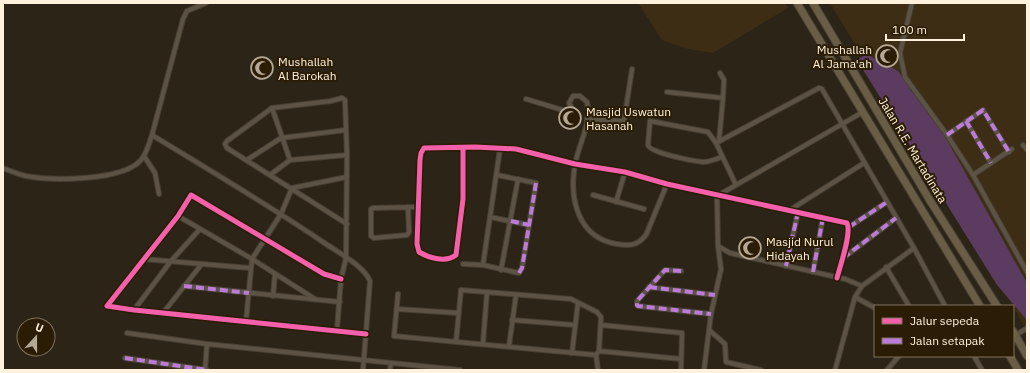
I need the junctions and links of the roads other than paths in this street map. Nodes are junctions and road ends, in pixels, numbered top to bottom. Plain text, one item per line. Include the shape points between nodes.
1 (206, 3) edge
2 (797, 3) edge
3 (813, 3) edge
4 (912, 3) edge
5 (632, 69) dead end
6 (720, 73) dead end
7 (667, 92) dead end
8 (723, 98) junction
9 (526, 99) dead end
10 (272, 108) junction
11 (864, 112) junction
12 (587, 119) junction
13 (966, 121) junction
14 (844, 124) junction
15 (346, 130) junction
16 (948, 134) junction
17 (152, 135) junction
18 (281, 138) junction
19 (718, 142) junction
20 (1023, 145) dead end
21 (464, 148) junction
22 (500, 149) junction
23 (1027, 150) edge
24 (348, 155) junction
25 (144, 156) junction
26 (722, 157) junction
27 (247, 160) junction
28 (290, 160) junction
29 (864, 163) junction
30 (991, 163) junction
31 (575, 164) junction
32 (3, 168) edge
33 (625, 172) junction
34 (497, 174) junction
35 (270, 175) junction
36 (973, 175) junction
37 (347, 178) junction
38 (518, 179) junction
39 (667, 184) junction
40 (736, 185) junction
41 (292, 188) junction
42 (159, 194) dead end
43 (593, 195) dead end
44 (717, 196) junction
45 (929, 199) junction
46 (616, 202) junction
47 (887, 202) junction
48 (919, 205) junction
49 (408, 207) junction
50 (419, 207) junction
51 (644, 209) dead end
52 (790, 210) junction
53 (798, 212) junction
54 (281, 214) junction
55 (178, 216) junction
56 (490, 217) junction
57 (823, 217) junction
58 (896, 218) junction
59 (511, 221) junction
60 (347, 224) junction
61 (529, 225) junction
62 (849, 227) junction
63 (200, 229) junction
64 (265, 239) junction
65 (718, 246) junction
66 (914, 248) junction
67 (346, 258) junction
68 (143, 259) junction
69 (252, 259) junction
70 (842, 259) junction
71 (171, 262) junction
72 (463, 264) dead end
73 (201, 265) junction
74 (483, 265) junction
75 (786, 266) junction
76 (886, 267) junction
77 (250, 268) junction
78 (501, 270) junction
79 (681, 271) dead end
80 (813, 272) junction
81 (1027, 272) edge
82 (275, 274) junction
83 (837, 278) junction
84 (341, 279) junction
85 (184, 286) junction
86 (862, 286) junction
87 (649, 287) junction
88 (487, 292) junction
89 (249, 293) junction
90 (398, 294) dead end
91 (516, 295) junction
92 (715, 295) junction
93 (273, 296) junction
94 (855, 297) junction
95 (315, 300) junction
96 (340, 302) junction
97 (578, 303) junction
98 (908, 305) edge
99 (944, 305) edge
100 (979, 305) edge
101 (996, 305) edge
102 (874, 307) edge
103 (396, 308) junction
104 (134, 310) junction
105 (163, 313) junction
106 (458, 313) junction
107 (710, 314) junction
108 (512, 320) junction
109 (246, 321) junction
110 (575, 325) junction
111 (601, 325) junction
112 (1027, 328) edge
113 (337, 330) junction
114 (709, 330) junction
115 (127, 333) dead end
116 (1014, 333) edge
117 (366, 334) junction
118 (456, 342) junction
119 (483, 343) junction
120 (207, 344) junction
121 (509, 346) junction
122 (1025, 348) edge
123 (572, 353) junction
124 (597, 353) junction
125 (1027, 356) edge
126 (898, 357) edge
127 (975, 357) edge
128 (1011, 357) edge
129 (125, 358) dead end
130 (681, 359) junction
131 (364, 361) junction
132 (391, 364) junction
133 (439, 369) edge
134 (205, 370) edge
135 (363, 370) edge
136 (390, 370) edge
137 (460, 370) edge
138 (598, 370) edge
139 (680, 370) edge
140 (704, 370) edge
141 (761, 370) edge
142 (835, 370) edge
143 (888, 370) edge
144 (982, 370) edge
145 (1018, 370) edge

1 - 17 street via 187,11 183,18
2 - 11 highway, Jalan R.E. Martadinata
3 - 45 highway, Jalan R.E. Martadinata
4 - 16 street via 900,54 905,77
5 - 12 street via 624,121
6 - 8 street via 724,80
7 - 8 street
8 - 19 street
9 - 12 street via 569,112 573,110 569,105 570,99 573,96 580,96 587,102
10 - 15 street via 342,98 345,100
10 - 18 street
10 - 27 street via 225,144 226,148
11 - 14 street
11 - 48 highway, Jalan R.E. Martadinata
12 - 31 street
13 - 16 street
13 - 30 street
13 - 30 street via 983,110 1011,150
14 - 19 street via 825,91 819,88
14 - 29 street
14 - 40 street
15 - 18 street
15 - 24 street
16 - 36 street
17 - 25 street
17 - 54 street
18 - 27 street
18 - 28 street
19 - 26 street
19 - 26 street via 708,132 650,122 648,145 651,149 703,162
20 - 23 street
21 - 22 street
21 - 50 street via 424,148 421,153
21 - 50 street via 463,200 458,247 456,255 452,258 441,260 419,252
22 - 31 street via 530,152
22 - 34 street
24 - 28 street
24 - 37 street
25 - 32 street via 135,165 118,174 63,179 27,176
25 - 42 street via 155,173
26 - 40 street
27 - 35 street
28 - 35 street
29 - 47 street
29 - 52 street
30 - 36 street
31 - 33 street
31 - 39 street via 575,201 583,226 589,233 608,243 635,245 641,242
33 - 39 street
33 - 46 street
34 - 38 street
34 - 56 street
35 - 41 street
36 - 81 street
37 - 41 street
37 - 60 street
38 - 59 street
38 - 61 street via 536,183
39 - 44 street
40 - 44 street
41 - 54 street
41 - 60 street
43 - 46 street
44 - 52 street
44 - 65 street
45 - 48 highway
45 - 101 highway, Jalan R.E. Martadinata
46 - 51 street
47 - 58 street
47 - 62 street
48 - 100 highway, Jalan R.E. Martadinata
49 - 49 street via 371,209 371,236 374,238 407,235
49 - 50 street
52 - 53 street
53 - 57 street
53 - 75 street
54 - 64 street
54 - 67 street
55 - 63 street
55 - 64 street via 191,195
55 - 68 street
56 - 59 street
56 - 74 street
57 - 62 street via 847,223
57 - 80 street
58 - 66 street
58 - 70 street
59 - 61 street
59 - 78 street
60 - 67 street
61 - 78 street via 521,271 519,274
62 - 70 street
63 - 69 street
63 - 71 street
64 - 69 street
64 - 84 street via 324,274
65 - 75 street via 730,253
65 - 92 street via 721,269
66 - 76 street
66 - 99 street
67 - 84 street
67 - 117 street via 364,271 370,281
68 - 71 street
68 - 104 street via 107,306
69 - 77 street
69 - 82 street
70 - 83 street
71 - 73 street
71 - 104 street
72 - 74 street
73 - 77 street
73 - 85 street
74 - 78 street
75 - 80 street
76 - 86 street
76 - 98 street
77 - 89 street
79 - 87 street via 666,270
80 - 83 street
82 - 93 street
82 - 95 street
83 - 86 street
84 - 96 street
85 - 89 street
85 - 105 street
86 - 94 street
87 - 92 street
87 - 107 street via 637,301 638,306
88 - 91 street
88 - 106 street via 461,290
88 - 119 street
89 - 93 street
89 - 109 street
90 - 103 street
91 - 97 street via 571,299
91 - 108 street
92 - 107 street
93 - 95 street
94 - 102 street
94 - 142 street
95 - 96 street
96 - 113 street
97 - 110 street
97 - 111 street via 600,314
103 - 106 street
103 - 118 street via 394,336
104 - 105 street
105 - 109 street
106 - 118 street
107 - 114 street
108 - 110 street
108 - 121 street
109 - 113 street
110 - 123 street
111 - 124 street
111 - 130 street via 682,333
112 - 116 street
113 - 117 street
114 - 140 street
114 - 141 street via 725,344 726,362
115 - 120 street
116 - 122 highway
117 - 131 street
118 - 119 street
119 - 121 street
120 - 131 street
120 - 134 street
121 - 123 street
122 - 125 highway
123 - 124 street
124 - 130 street
124 - 138 street
126 - 143 street
127 - 144 street
128 - 145 highway
129 - 134 street
130 - 139 street
131 - 132 street
131 - 135 street
132 - 133 street
132 - 136 street
133 - 137 street

